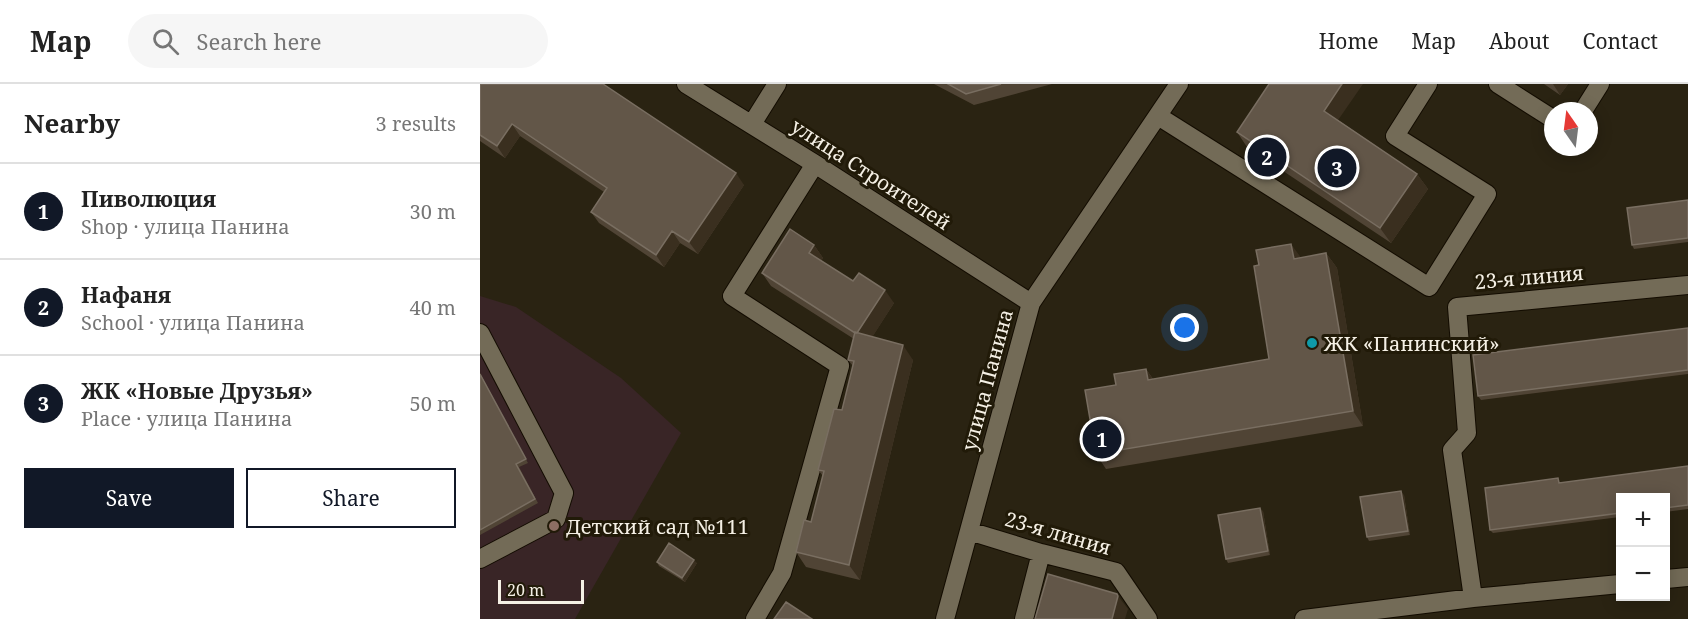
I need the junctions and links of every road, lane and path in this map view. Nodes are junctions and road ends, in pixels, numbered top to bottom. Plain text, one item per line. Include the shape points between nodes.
1 (686, 84) edge
2 (777, 84) edge
3 (1179, 84) edge
4 (1428, 84) edge
5 (1498, 84) edge
6 (1600, 84) edge
7 (1589, 102) edge
8 (1544, 113) edge
9 (1158, 116) junction
10 (752, 124) junction
11 (816, 164) junction
12 (1688, 285) edge
13 (1031, 303) junction
14 (480, 333) edge
15 (969, 531) junction
16 (1041, 553) junction
17 (480, 559) edge
18 (1688, 577) edge
19 (1670, 579) edge
20 (1616, 584) edge
21 (1473, 598) junction
22 (755, 619) edge
23 (945, 619) edge
24 (1023, 619) edge
25 (1148, 619) edge
26 (1304, 619) edge

1 - 10 street, улица Строителей
2 - 10 street
3 - 9 street, улица Панина
4 - 9 street via 1395,136 1487,194 1429,287
5 - 8 street
6 - 7 street
9 - 13 street, улица Панина
10 - 11 street, улица Строителей
11 - 13 street, улица Строителей
11 - 22 street via 732,296 840,366 782,573
12 - 21 street, 23-я линия via 1456,307 1467,433 1452,450
13 - 15 street, улица Панина
14 - 17 street via 564,493 556,519
15 - 16 street, 23-я линия
15 - 23 street, улица Панина
16 - 24 street
16 - 25 street, 23-я линия via 1116,572
18 - 19 street
20 - 21 street
21 - 26 street

